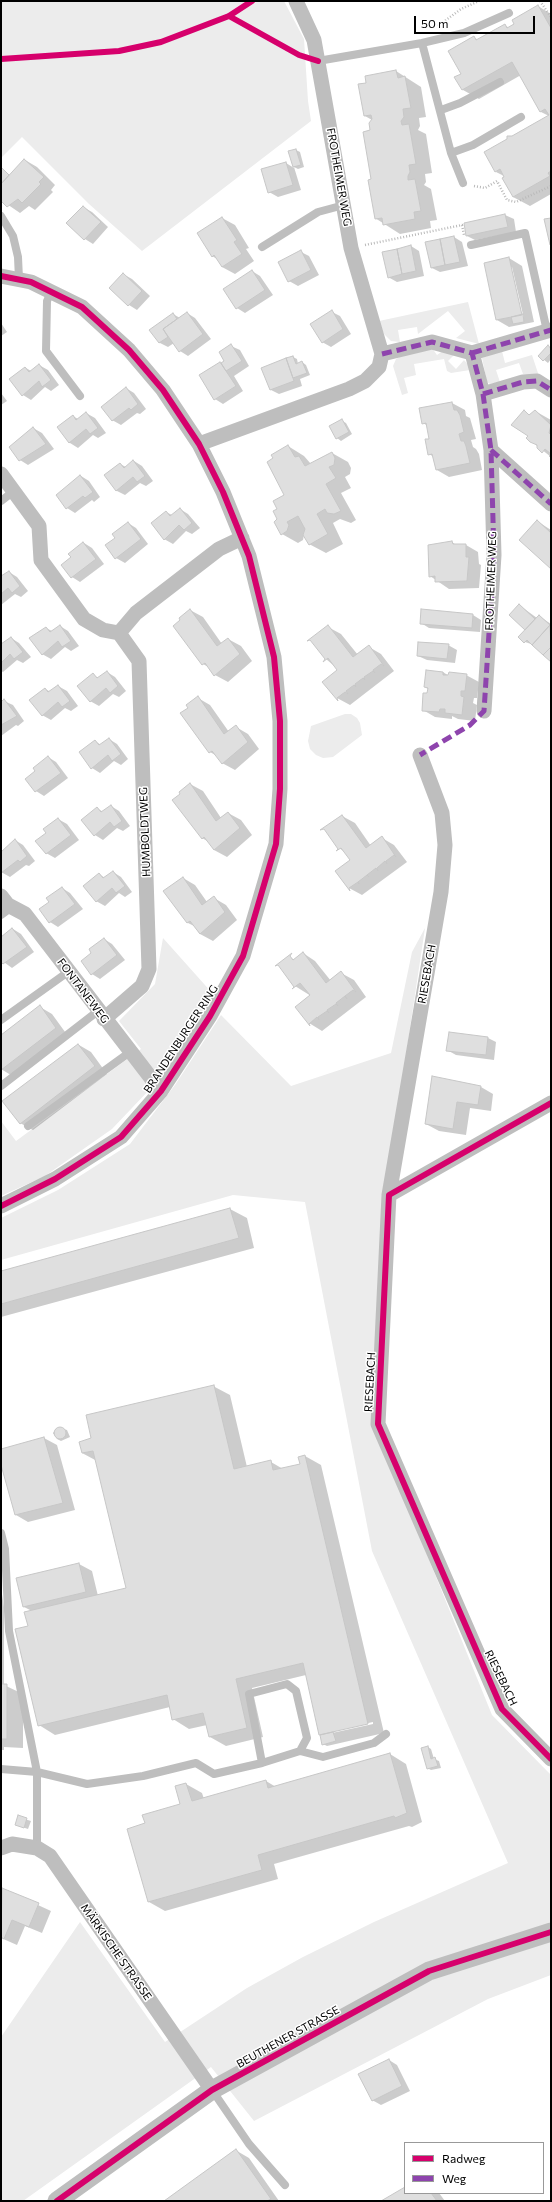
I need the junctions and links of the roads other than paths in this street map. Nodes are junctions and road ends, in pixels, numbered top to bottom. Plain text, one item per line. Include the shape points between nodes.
1 (296, 1) edge
2 (509, 13) dead end
3 (425, 42) junction
4 (318, 61) junction
5 (500, 82) dead end
6 (440, 110) junction
7 (521, 117) dead end
8 (451, 153) junction
9 (463, 183) road end
10 (344, 205) junction
11 (1, 216) edge
12 (471, 245) road end
13 (262, 247) dead end
14 (1, 276) edge
15 (19, 279) junction
16 (51, 292) junction
17 (549, 331) edge
18 (472, 353) junction
19 (382, 354) junction
20 (551, 390) edge
21 (483, 394) junction
22 (80, 396) dead end
23 (199, 444) junction
24 (491, 450) junction
25 (1, 474) edge
26 (14, 491) junction
27 (1, 501) edge
28 (551, 504) edge
29 (242, 538) junction
30 (119, 633) junction
31 (484, 711) dead end
32 (420, 755) dead end
33 (1, 896) edge
34 (7, 911) edge
35 (68, 972) junction
36 (101, 1015) junction
37 (1, 1020) edge
38 (130, 1052) junction
39 (1, 1086) edge
40 (161, 1091) junction
41 (551, 1102) edge
42 (28, 1126) dead end
43 (389, 1196) junction
44 (1, 1206) edge
45 (1, 1533) edge
46 (386, 1734) dead end
47 (300, 1751) junction
48 (551, 1759) edge
49 (262, 1763) junction
50 (1, 1769) edge
51 (37, 1772) junction
52 (1, 1848) edge
53 (37, 1848) junction
54 (551, 1932) edge
55 (212, 2090) junction
56 (285, 2185) dead end
57 (57, 2201) edge

1 - 4 street, FROTHEIMER WEG via 314,40
2 - 3 lane via 464,33
3 - 4 lane
3 - 6 lane
4 - 10 street, FROTHEIMER WEG
5 - 6 lane via 460,103
6 - 8 lane
7 - 8 lane via 472,145
8 - 9 lane
10 - 13 lane via 318,212
10 - 19 street, FROTHEIMER WEG via 351,248
11 - 15 lane via 13,236 18,257
12 - 17 lane via 525,233
14 - 15 street, BRANDENBURGER RING
15 - 16 street, BRANDENBURGER RING
16 - 22 lane via 47,301 46,351
16 - 23 street, BRANDENBURGER RING via 82,307 129,350 163,390
17 - 18 street
18 - 19 street via 432,342
18 - 21 street, FROTHEIMER WEG
19 - 23 street via 379,367 365,381 349,389
20 - 21 street via 537,381 523,382
21 - 24 street, FROTHEIMER WEG
23 - 29 street, BRANDENBURGER RING
24 - 28 street
24 - 31 street, FROTHEIMER WEG via 494,554
25 - 26 street
26 - 27 lane
26 - 30 street via 39,526 40,560 84,619 103,630
29 - 30 street via 219,549 136,613
29 - 40 street, BRANDENBURGER RING via 274,657 280,721 280,789 276,844 243,956 210,1016
30 - 36 street, HUMBOLDTWEG via 140,661 149,969 142,986
32 - 43 street, RIESEBACH via 442,813 446,846 441,892
33 - 34 street, FONTANEWEG
34 - 35 street, FONTANEWEG via 25,914
35 - 36 street, FONTANEWEG
35 - 37 lane
36 - 38 street, FONTANEWEG
36 - 39 lane
38 - 40 street, FONTANEWEG
38 - 42 lane
40 - 44 street, BRANDENBURGER RING via 121,1137 55,1179
41 - 43 street
43 - 48 street, RIESEBACH via 378,1424 502,1709
45 - 51 lane via 5,1549 9,1631
46 - 47 lane via 374,1743 323,1757
47 - 49 lane
47 - 49 lane via 307,1738 296,1691 287,1684 249,1694
49 - 51 lane via 214,1774 196,1763 143,1776 87,1784
50 - 51 lane
51 - 53 lane
52 - 53 street, MÄRKISCHE STRASSE via 12,1844
53 - 55 street, MÄRKISCHE STRASSE via 50,1856
54 - 55 street, BEUTHENER STRASSE via 430,1971
55 - 56 lane via 249,2144
55 - 57 street, BEUTHENER STRASSE

